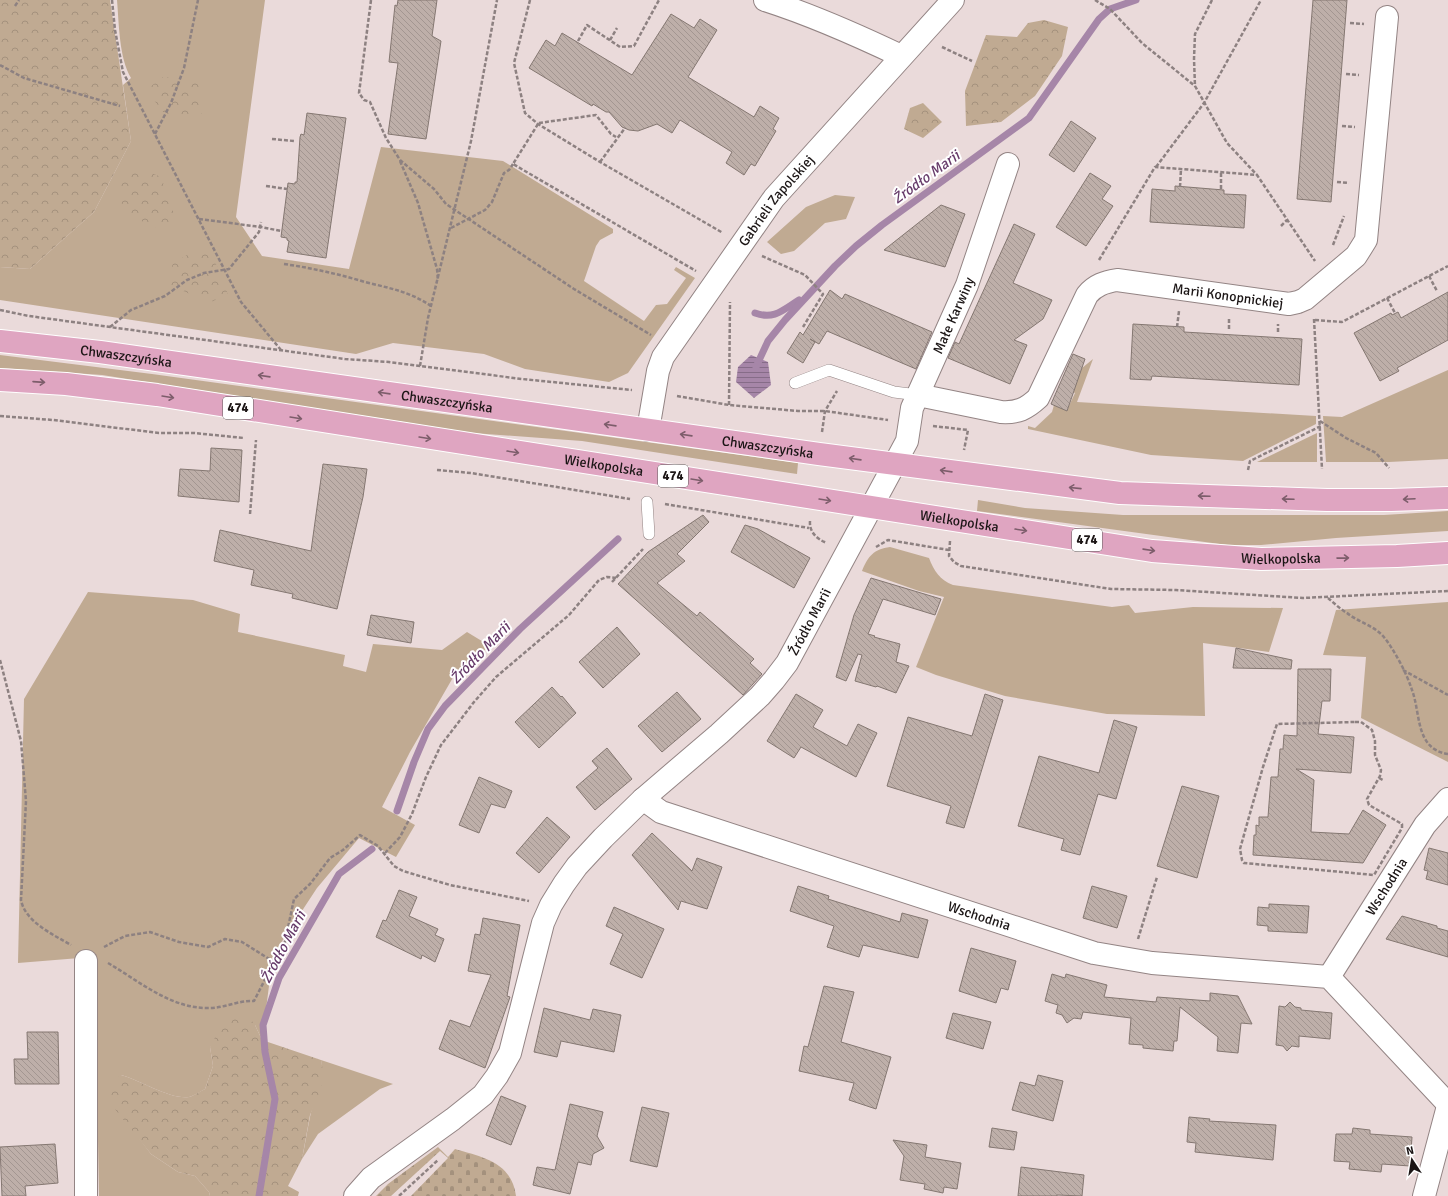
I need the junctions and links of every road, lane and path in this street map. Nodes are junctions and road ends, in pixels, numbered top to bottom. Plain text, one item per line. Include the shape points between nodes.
1 (19, 0) edge
2 (112, 0) edge
3 (198, 0) edge
4 (371, 0) edge
5 (498, 0) edge
6 (530, 0) edge
7 (659, 0) edge
8 (765, 0) edge
9 (953, 0) edge
10 (1095, 0) edge
11 (1212, 0) edge
12 (1261, 0) edge
13 (15, 6) dead end
14 (1378, 21) joint
15 (1350, 23) dead end
16 (617, 28) dead end
17 (610, 40) junction
18 (578, 42) dead end
19 (939, 45) dead end
20 (901, 56) junction
21 (972, 61) dead end
22 (0, 65) edge
23 (1346, 74) dead end
24 (1363, 76) dead end
25 (1195, 86) junction
26 (1204, 103) junction
27 (120, 106) dead end
28 (538, 124) junction
29 (1342, 126) dead end
30 (1358, 127) dead end
31 (625, 128) dead end
32 (155, 134) junction
33 (616, 137) junction
34 (272, 139) dead end
35 (294, 141) dead end
36 (400, 160) junction
37 (600, 162) junction
38 (513, 164) junction
39 (1008, 164) dead end
40 (1155, 167) junction
41 (1181, 169) junction
42 (1222, 172) junction
43 (1257, 175) junction
44 (1338, 182) dead end
45 (1352, 183) dead end
46 (266, 186) dead end
47 (1180, 187) dead end
48 (287, 189) dead end
49 (1220, 189) dead end
50 (455, 210) junction
51 (469, 218) junction
52 (199, 219) junction
53 (1287, 220) junction
54 (261, 222) dead end
55 (1281, 226) dead end
56 (260, 227) junction
57 (451, 228) junction
58 (281, 232) dead end
59 (729, 236) dead end
60 (759, 255) dead end
61 (284, 264) dead end
62 (1316, 264) dead end
63 (1096, 265) dead end
64 (1448, 266) edge
65 (225, 271) junction
66 (702, 275) dead end
67 (1429, 276) junction
68 (438, 282) junction
69 (1436, 290) dead end
70 (1387, 298) junction
71 (730, 299) dead end
72 (1180, 305) dead end
73 (431, 306) junction
74 (0, 310) edge
75 (1395, 313) dead end
76 (1314, 320) dead end
77 (1318, 320) dead end
78 (110, 327) junction
79 (803, 327) dead end
80 (1178, 327) dead end
81 (657, 339) dead end
82 (0, 341) edge
83 (282, 350) junction
84 (420, 366) junction
85 (846, 375) junction
86 (0, 380) edge
87 (795, 383) dead end
88 (624, 389) dead end
89 (918, 395) junction
90 (730, 405) dead end
91 (825, 411) dead end
92 (0, 416) edge
93 (1320, 421) junction
94 (1321, 426) junction
95 (648, 430) junction
96 (244, 438) dead end
97 (256, 440) dead end
98 (894, 464) junction
99 (1389, 468) dead end
100 (1322, 469) dead end
101 (437, 470) dead end
102 (1248, 470) dead end
103 (1448, 498) edge
104 (647, 502) junction
105 (871, 507) junction
106 (250, 514) dead end
107 (809, 528) dead end
108 (649, 534) joint
109 (879, 546) dead end
110 (949, 550) dead end
111 (1448, 553) edge
112 (616, 578) junction
113 (612, 582) dead end
114 (1327, 597) dead end
115 (0, 660) edge
116 (1403, 670) junction
117 (1448, 695) edge
118 (1448, 754) edge
119 (1379, 778) junction
120 (1382, 780) dead end
121 (643, 799) junction
122 (1448, 799) edge
123 (385, 852) junction
124 (1157, 877) dead end
125 (551, 904) junction
126 (84, 956) junction
127 (1132, 960) junction
128 (274, 962) junction
129 (1329, 977) junction
130 (1448, 1105) edge
131 (440, 1158) dead end
132 (86, 1196) edge
133 (355, 1196) edge
134 (399, 1196) edge
135 (1424, 1196) edge

1 - 13 path
2 - 32 path via 123,72
3 - 32 path via 184,68 171,103
4 - 36 path via 359,93 364,100 370,102 386,138
5 - 50 path
6 - 28 path via 514,64 525,112
7 - 17 path via 634,46 620,47
8 - 20 street via 789,7
9 - 20 street, Gabrieli Zapolskiej
10 - 25 path via 1110,9 1142,43
11 - 25 path via 1195,34
12 - 26 path
14 - 15 path
14 - 89 street, Marii Konopnickiej via 1366,240 1356,256 1305,299 1289,304 1117,280 1106,281 1087,295 1038,398 1030,405 1014,413 1001,412
16 - 17 path
17 - 18 path via 587,25
19 - 21 path
20 - 95 street, Gabrieli Zapolskiej via 774,198 663,357 658,371
22 - 27 path via 24,78
23 - 24 path
25 - 26 path
26 - 40 path
26 - 43 path via 1227,143
28 - 33 path via 596,115
28 - 37 path
28 - 38 path
29 - 30 path
31 - 33 path
32 - 52 path
33 - 37 path
34 - 35 path
36 - 50 path via 434,188 446,204
36 - 68 path via 418,203 437,269
37 - 59 path
38 - 51 path via 510,170 504,173 492,202 485,210
38 - 66 path
39 - 89 street, Małe Karwiny via 967,285
40 - 41 path
40 - 63 path
41 - 42 path
41 - 47 path
42 - 43 path
42 - 49 path
43 - 53 path
44 - 45 path
46 - 48 path
50 - 51 path
50 - 57 path
51 - 57 path
51 - 81 path via 574,289
52 - 56 path
52 - 65 path
53 - 55 path
53 - 62 path
54 - 56 path
56 - 58 path
56 - 65 path via 259,232
57 - 68 path
60 - 79 path via 806,275 822,292
61 - 73 path via 316,268 417,296
64 - 67 path
65 - 78 path via 204,273 187,280 175,290 131,310
65 - 83 path via 241,302
67 - 69 path
67 - 70 path
68 - 73 path
70 - 75 path
70 - 77 path via 1342,322
71 - 90 path
72 - 80 path
73 - 84 path
74 - 78 path
76 - 93 path
78 - 83 path
95 -> 82 main road, Chwaszczyńska via 100,352
83 - 84 path
84 - 88 path
85 - 87 lane via 830,370
85 - 89 lane via 894,392
85 - 91 path
86 -> 105 main road, Wielkopolska / 474 via 66,384 157,396
89 - 98 street, Małe Karwiny via 912,408 907,441
92 - 96 path via 159,433 194,433
93 - 94 path
93 - 99 path via 1376,453
94 - 100 path
94 - 102 path via 1250,461
98 -> 95 main road, Chwaszczyńska
97 - 106 path
103 -> 98 main road via 1326,500 1120,493
98 - 105 street, Źródło Marii
101 - 104 path via 471,473
104 - 107 path
104 - 108 lane
105 -> 111 main road, Wielkopolska / 474 via 1152,551 1261,559
105 - 121 street, Źródło Marii via 787,663 774,680 719,734
108 - 112 path via 653,537
109 - 110 path via 888,540
112 - 113 path
112 - 123 path via 607,577 599,580 570,615 496,677 474,702 441,745 400,837
114 - 116 path via 1347,614 1383,636
115 - 126 path via 21,742 26,801 21,900 23,909 52,934
116 - 117 path
116 - 118 path via 1413,692 1423,737 1430,748
119 - 119 path via 1367,799 1369,805 1402,824 1402,828 1374,875 1244,863 1242,860 1240,849 1277,724 1361,722 1375,735 1375,755 1381,770
119 - 120 path
121 - 125 street, Źródło Marii via 577,866
121 - 127 street, Wschodnia via 661,812 1094,953
122 - 129 street, Wschodnia via 1425,825
123 - 125 path via 394,866 424,878 518,900
123 - 128 path via 360,835 330,858 310,884 294,899 285,942
124 - 127 path
125 - 133 street, Źródło Marii via 543,923 510,1053 497,1076 482,1095 371,1178
126 - 128 path via 125,936 150,932 179,942 208,947 225,939 242,942
126 - 128 path via 109,963 164,997 207,1008 226,1007 246,1000 254,1001
126 - 132 street
127 - 129 street, Wschodnia
129 - 130 street
130 - 135 street
131 - 134 path

